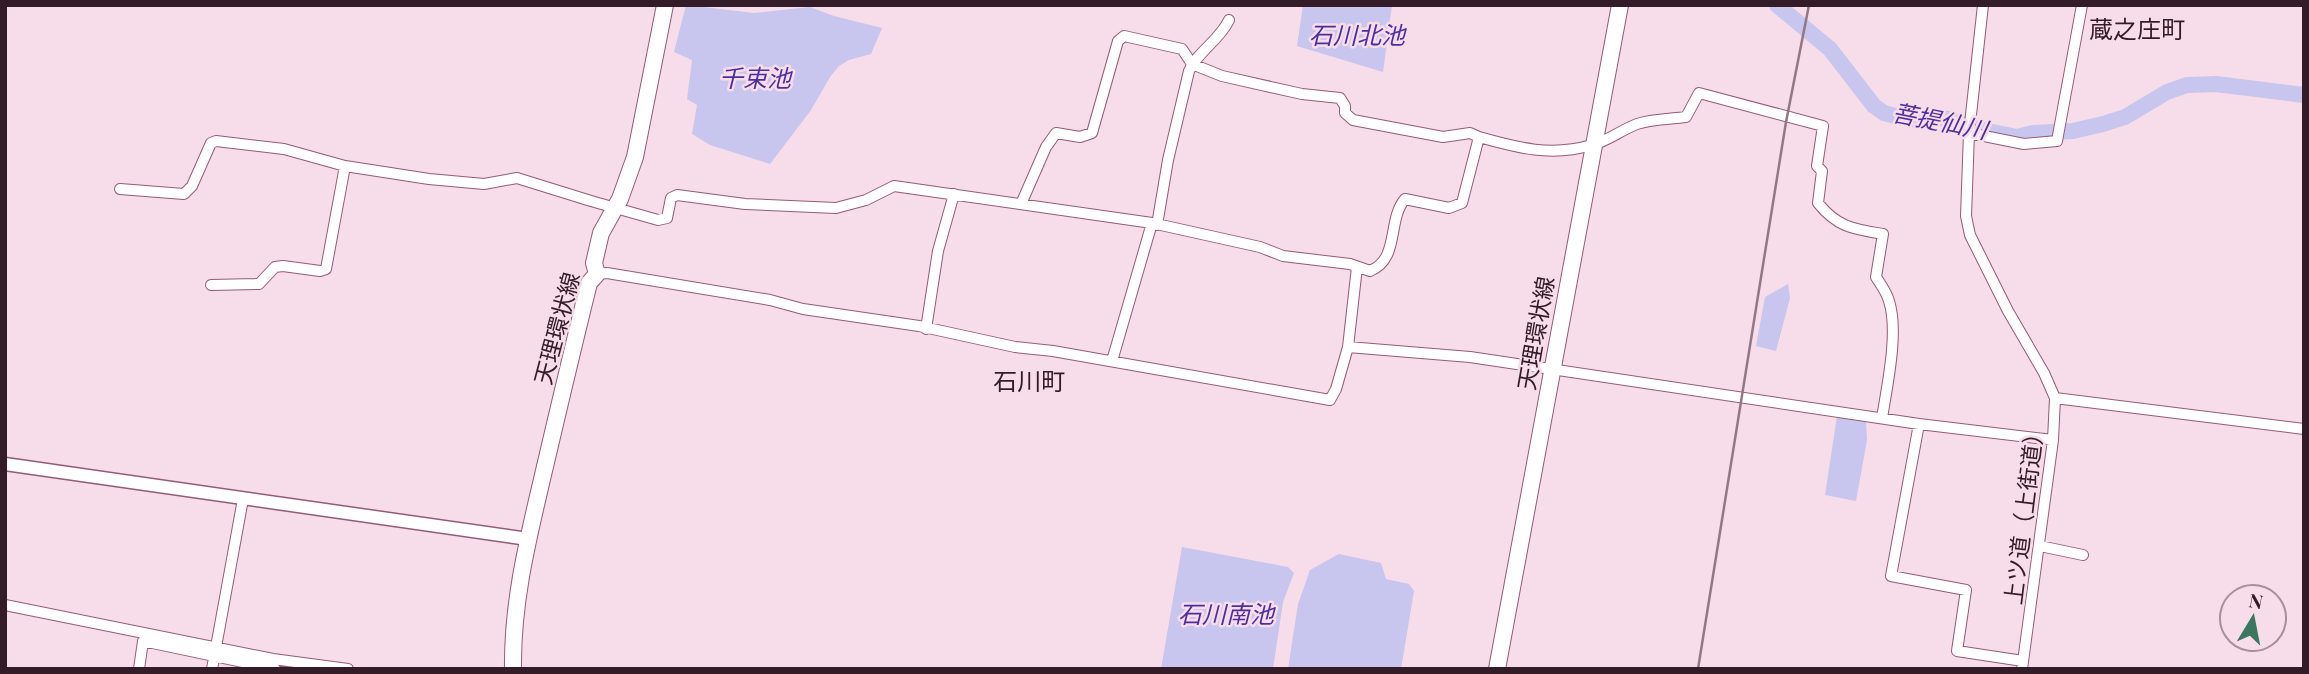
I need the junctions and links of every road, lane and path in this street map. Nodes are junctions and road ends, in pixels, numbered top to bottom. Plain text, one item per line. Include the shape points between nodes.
1 (665, 5) edge
2 (1620, 5) edge
3 (1983, 5) edge
4 (2082, 5) edge
5 (1229, 20) dead end
6 (1192, 64) junction
7 (1969, 133) junction
8 (1479, 136) junction
9 (1593, 145) junction
10 (345, 166) junction
11 (120, 188) dead end
12 (954, 194) junction
13 (1021, 204) junction
14 (614, 208) junction
15 (1154, 224) junction
16 (1357, 267) junction
17 (597, 274) junction
18 (211, 285) dead end
19 (926, 329) junction
20 (1348, 347) junction
21 (1112, 361) junction
22 (1552, 369) junction
23 (2055, 398) junction
24 (1882, 418) junction
25 (1919, 424) junction
26 (2304, 429) edge
27 (2053, 440) junction
28 (6, 467) edge
29 (243, 499) junction
30 (528, 539) junction
31 (2040, 546) junction
32 (2083, 555) dead end
33 (5, 605) edge
34 (214, 658) edge
35 (2022, 665) edge
36 (139, 669) edge
37 (275, 669) edge
38 (348, 669) edge
39 (513, 669) edge
40 (1497, 669) edge

1 - 14 main road, 天理環状線 via 635,157
2 - 9 main road, 天理環状線
3 - 7 street, 上ツ道（上街道）
4 - 7 street via 2057,141 2024,144
5 - 6 street via 1223,33
6 - 8 street via 1254,84 1340,98 1353,120 1443,137
6 - 13 street via 1182,50 1124,36 1118,41 1092,133 1080,137 1056,133
6 - 15 street
7 - 23 street, 上ツ道（上街道） via 1966,216 1970,235
8 - 9 street via 1536,151
8 - 16 street via 1462,203 1449,208 1405,199 1397,208 1384,263 1370,271
9 - 22 main road, 天理環状線
9 - 24 street via 1639,123 1686,117 1699,93 1823,126 1817,159 1822,171 1818,203 1830,218 1853,229 1883,234 1876,277 1892,310
10 - 11 street via 284,149 216,141 184,194
10 - 14 street via 484,184 517,178
10 - 18 street via 326,269 283,265 259,284
12 - 13 street
12 - 14 street via 894,186 866,200 818,209 677,195 671,198 667,218 658,220
12 - 19 street via 938,251
13 - 15 street
14 - 17 main road, 天理環状線 via 601,233 594,263
15 - 16 street via 1283,256
15 - 21 street
16 - 20 street
17 - 19 street
17 - 30 main road, 天理環状線 via 589,283 582,308
19 - 21 street
20 - 21 street via 1330,400
20 - 22 street
22 - 24 street
22 - 40 main road, 天理環状線
23 - 26 street
23 - 27 street, 上ツ道（上街道）
24 - 25 street
25 - 27 street
25 - 35 street via 1891,576 1966,590 1957,652
27 - 31 street, 上ツ道（上街道）
28 - 29 street
29 - 30 street
29 - 34 street
30 - 39 main road, 天理環状線 via 515,604
31 - 32 street
31 - 35 street, 上ツ道（上街道）
33 - 34 street
34 - 36 street via 143,642
34 - 37 street
34 - 38 street via 272,659

